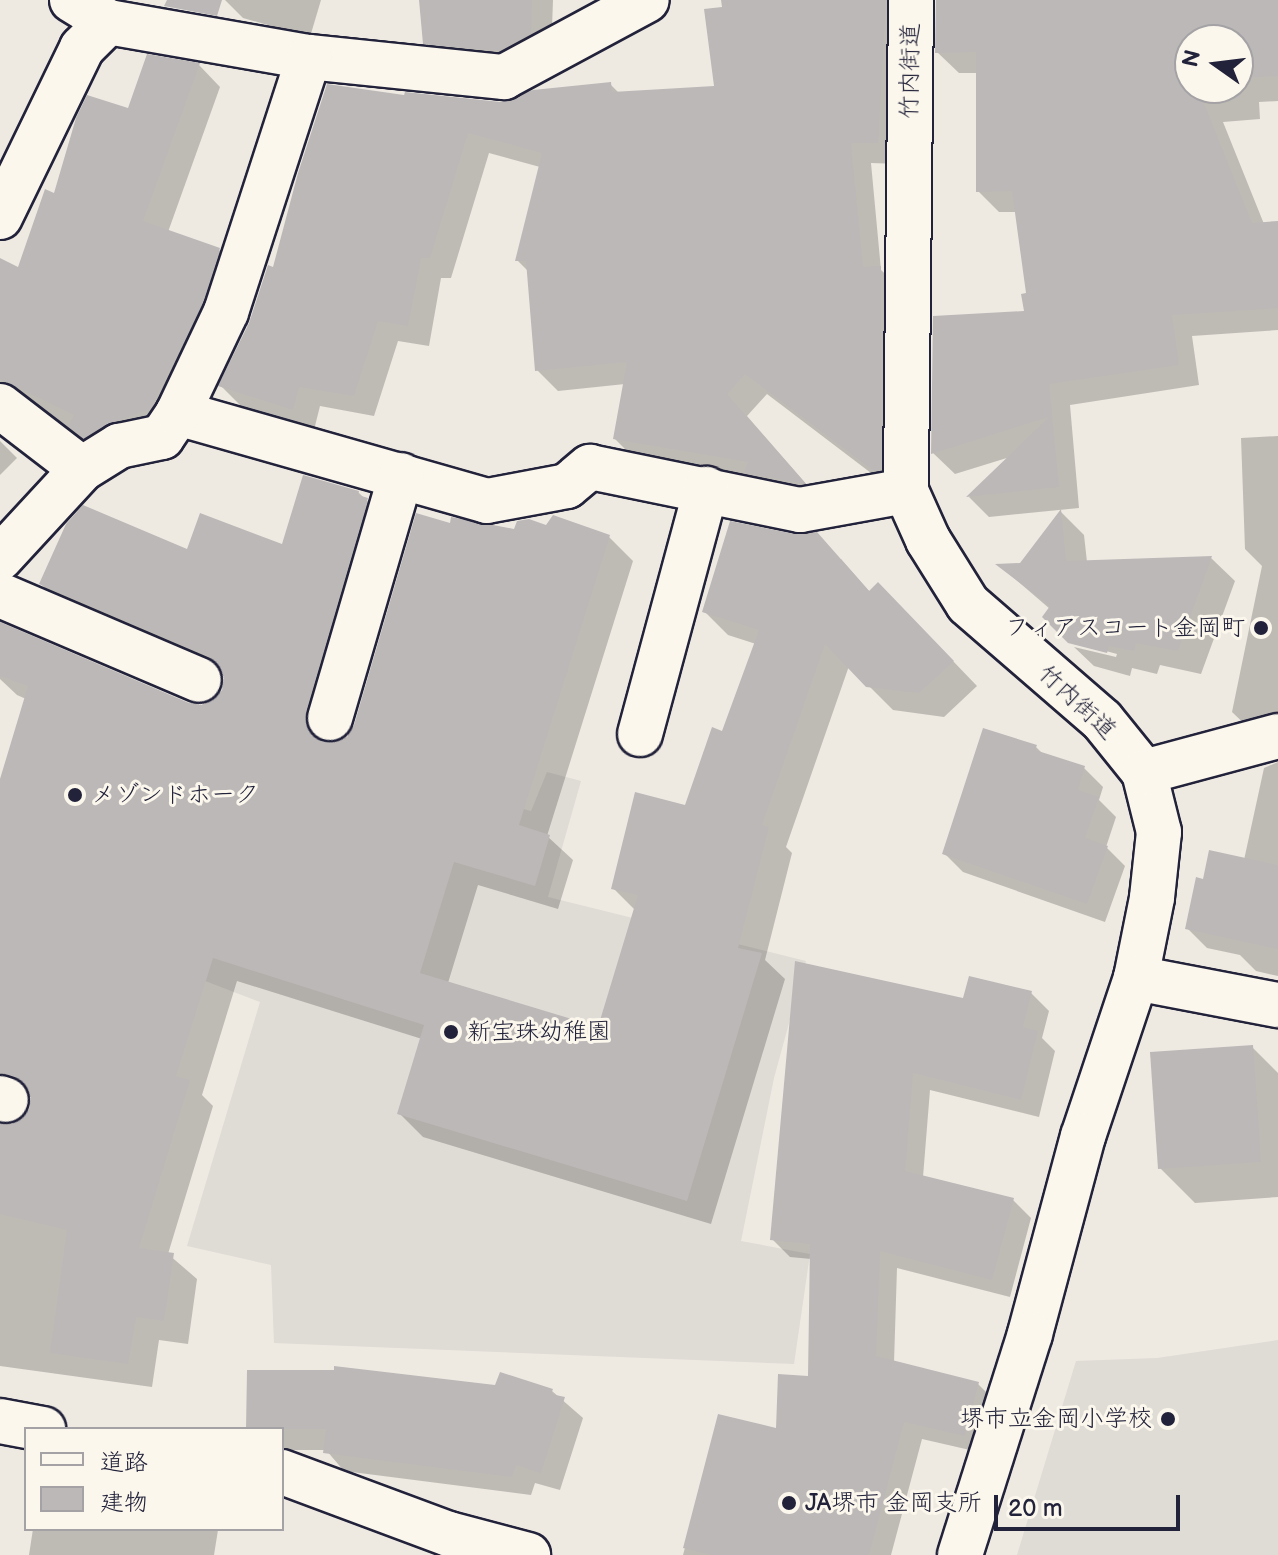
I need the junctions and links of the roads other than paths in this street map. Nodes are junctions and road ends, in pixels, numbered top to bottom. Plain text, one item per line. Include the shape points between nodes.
1 (647, 0) edge
2 (911, 0) edge
3 (90, 11) edge
4 (309, 57) junction
5 (0, 217) edge
6 (0, 406) edge
7 (178, 413) junction
8 (82, 469) junction
9 (401, 475) junction
10 (706, 489) junction
11 (906, 491) junction
12 (0, 558) edge
13 (0, 595) edge
14 (199, 680) dead end
15 (330, 718) dead end
16 (640, 734) dead end
17 (1278, 736) edge
18 (1144, 772) junction
19 (1136, 978) junction
20 (1278, 1005) edge
21 (0, 1421) edge
22 (32, 1427) edge
23 (284, 1473) edge
24 (528, 1555) edge
25 (960, 1555) edge

1 - 4 street via 504,77
2 - 11 street, 竹内街道
3 - 4 street
3 - 5 street via 82,48
4 - 7 street via 226,312
6 - 8 street
7 - 8 street via 162,437 119,446
7 - 9 street
8 - 12 street
9 - 10 street via 487,501 567,486 590,467
9 - 15 street
10 - 11 street via 800,510
10 - 16 street
11 - 18 street, 竹内街道 via 928,540 968,604 1102,720
13 - 14 street
17 - 18 street
18 - 19 street, 竹内街道 via 1159,832
19 - 20 street
19 - 25 street, 竹内街道 via 1083,1136 1030,1334
21 - 22 street
23 - 24 street via 449,1534

